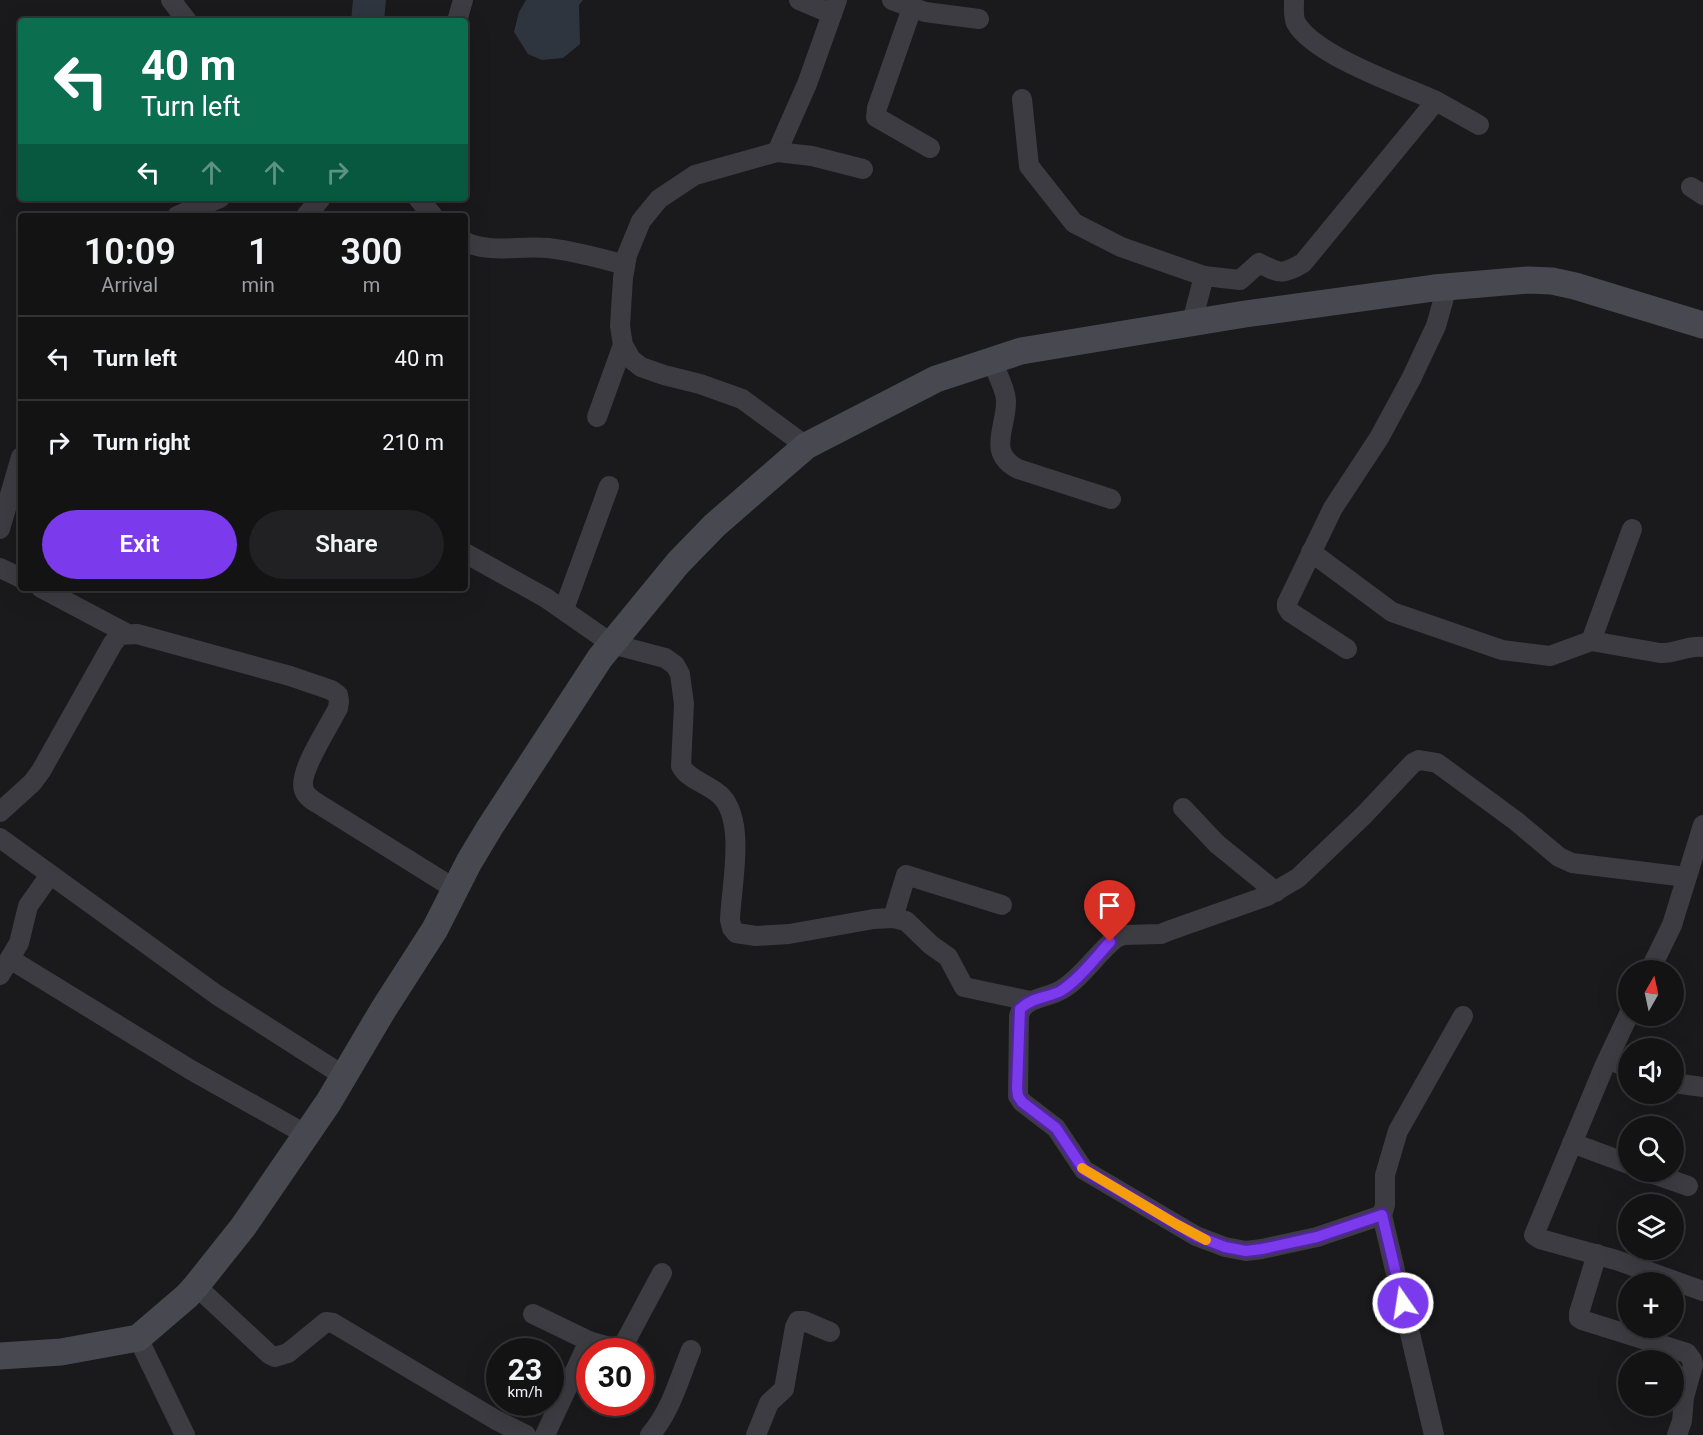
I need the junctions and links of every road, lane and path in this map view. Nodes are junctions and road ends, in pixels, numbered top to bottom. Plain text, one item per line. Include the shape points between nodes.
1 (171, 0) edge
2 (463, 0) edge
3 (798, 0) edge
4 (892, 0) edge
5 (1294, 0) edge
6 (835, 7) edge
7 (912, 8) junction
8 (185, 18) edge
9 (458, 18) edge
10 (979, 19) dead end
11 (1022, 99) dead end
12 (1436, 101) junction
13 (1479, 125) dead end
14 (930, 148) dead end
15 (777, 152) junction
16 (863, 169) dead end
17 (213, 201) edge
18 (318, 201) edge
19 (421, 201) edge
20 (184, 213) edge
21 (308, 213) edge
22 (431, 213) edge
23 (468, 243) edge
24 (625, 265) junction
25 (1204, 276) junction
26 (1447, 287) junction
27 (1192, 322) junction
28 (1703, 325) edge
29 (623, 345) junction
30 (991, 360) junction
31 (597, 417) dead end
32 (806, 446) junction
33 (18, 467) edge
34 (609, 486) dead end
35 (1111, 499) dead end
36 (1632, 529) dead end
37 (0, 530) edge
38 (1311, 552) junction
39 (468, 555) edge
40 (0, 568) edge
41 (18, 577) edge
42 (47, 591) edge
43 (564, 609) junction
44 (126, 633) junction
45 (1591, 641) junction
46 (612, 644) junction
47 (1703, 647) edge
48 (1347, 649) dead end
49 (1183, 808) dead end
50 (0, 812) edge
51 (1703, 825) edge
52 (0, 838) edge
53 (51, 875) junction
54 (1686, 877) junction
55 (455, 889) junction
56 (1276, 892) junction
57 (1002, 905) dead end
58 (893, 918) junction
59 (1655, 960) edge
60 (5, 967) edge
61 (1030, 1001) junction
62 (1463, 1016) dead end
63 (1623, 1026) edge
64 (1608, 1059) junction
65 (1618, 1063) edge
66 (344, 1076) junction
67 (1684, 1084) edge
68 (1703, 1087) edge
69 (307, 1135) junction
70 (1572, 1143) junction
71 (1618, 1160) edge
72 (1677, 1182) edge
73 (1688, 1186) dead end
74 (1382, 1215) junction
75 (1597, 1254) junction
76 (662, 1273) dead end
77 (196, 1286) junction
78 (1703, 1291) edge
79 (533, 1314) dead end
80 (830, 1332) dead end
81 (138, 1338) junction
82 (583, 1338) edge
83 (627, 1338) edge
84 (691, 1350) dead end
85 (0, 1356) edge
86 (576, 1369) edge
87 (185, 1435) edge
88 (526, 1435) edge
89 (545, 1435) edge
90 (650, 1435) edge
91 (756, 1435) edge
92 (1434, 1435) edge
93 (1677, 1435) edge

1 - 8 street
2 - 9 street
3 - 6 street
4 - 7 street
5 - 12 street via 1296,22 1319,46
6 - 15 street
7 - 10 street
7 - 14 street via 876,117
11 - 25 street via 1029,166 1074,223 1121,247
12 - 13 street
12 - 25 street via 1302,263 1285,273 1259,263 1240,279
15 - 16 street
15 - 24 street via 695,175 659,199 641,221
17 - 20 street
18 - 21 street
19 - 22 street
23 - 24 street via 489,249 567,251
24 - 29 street via 620,326
25 - 27 street
26 - 27 street
26 - 28 street via 1552,281
26 - 38 street via 1434,332 1411,379
27 - 30 street via 1021,351
29 - 31 street
29 - 32 street via 631,359 642,367 742,399
30 - 32 street via 936,379
30 - 35 street via 1006,398 1000,446 1008,464
32 - 46 street via 715,525 678,563
33 - 37 street
34 - 43 street
36 - 45 street
38 - 45 street via 1392,612 1502,650 1550,656
38 - 48 street via 1287,607
39 - 43 street
40 - 41 street
42 - 44 street
43 - 46 street
44 - 50 street via 113,644 41,771
44 - 55 street via 290,676 338,695 338,708 306,769 304,790 325,808
45 - 47 street via 1671,654
46 - 55 street via 490,827
46 - 58 street via 665,658 680,674 684,704 681,766 724,799 733,822 730,920 736,933 789,934
49 - 56 street via 1226,851
51 - 54 street
52 - 53 street
53 - 60 street via 28,906 22,934
53 - 66 street via 217,995
54 - 56 street via 1572,863 1437,763 1419,760 1298,878
54 - 59 street
55 - 66 street via 435,929
56 - 61 street via 1161,934 1116,938 1071,983
57 - 58 street via 906,875
58 - 61 street via 912,925 948,957 964,987
60 - 69 street
61 - 74 street via 1020,1009 1019,1016 1018,1096 1056,1128 1078,1163 1094,1177 1196,1236 1246,1251 1317,1237
62 - 74 street via 1398,1131 1384,1183
63 - 64 street
64 - 65 street
64 - 70 street
66 - 69 street
67 - 68 street
69 - 77 street
70 - 71 street
70 - 75 street via 1534,1235
72 - 73 street
74 - 92 street
75 - 78 street
75 - 93 street via 1579,1318 1687,1353 1692,1360
76 - 83 street
77 - 81 street
77 - 88 street via 268,1354 275,1357 288,1353 326,1322 333,1323
79 - 82 street
80 - 91 street via 798,1322 784,1389 769,1403
81 - 85 street via 61,1352
81 - 87 street
84 - 90 street via 666,1412
86 - 89 street

